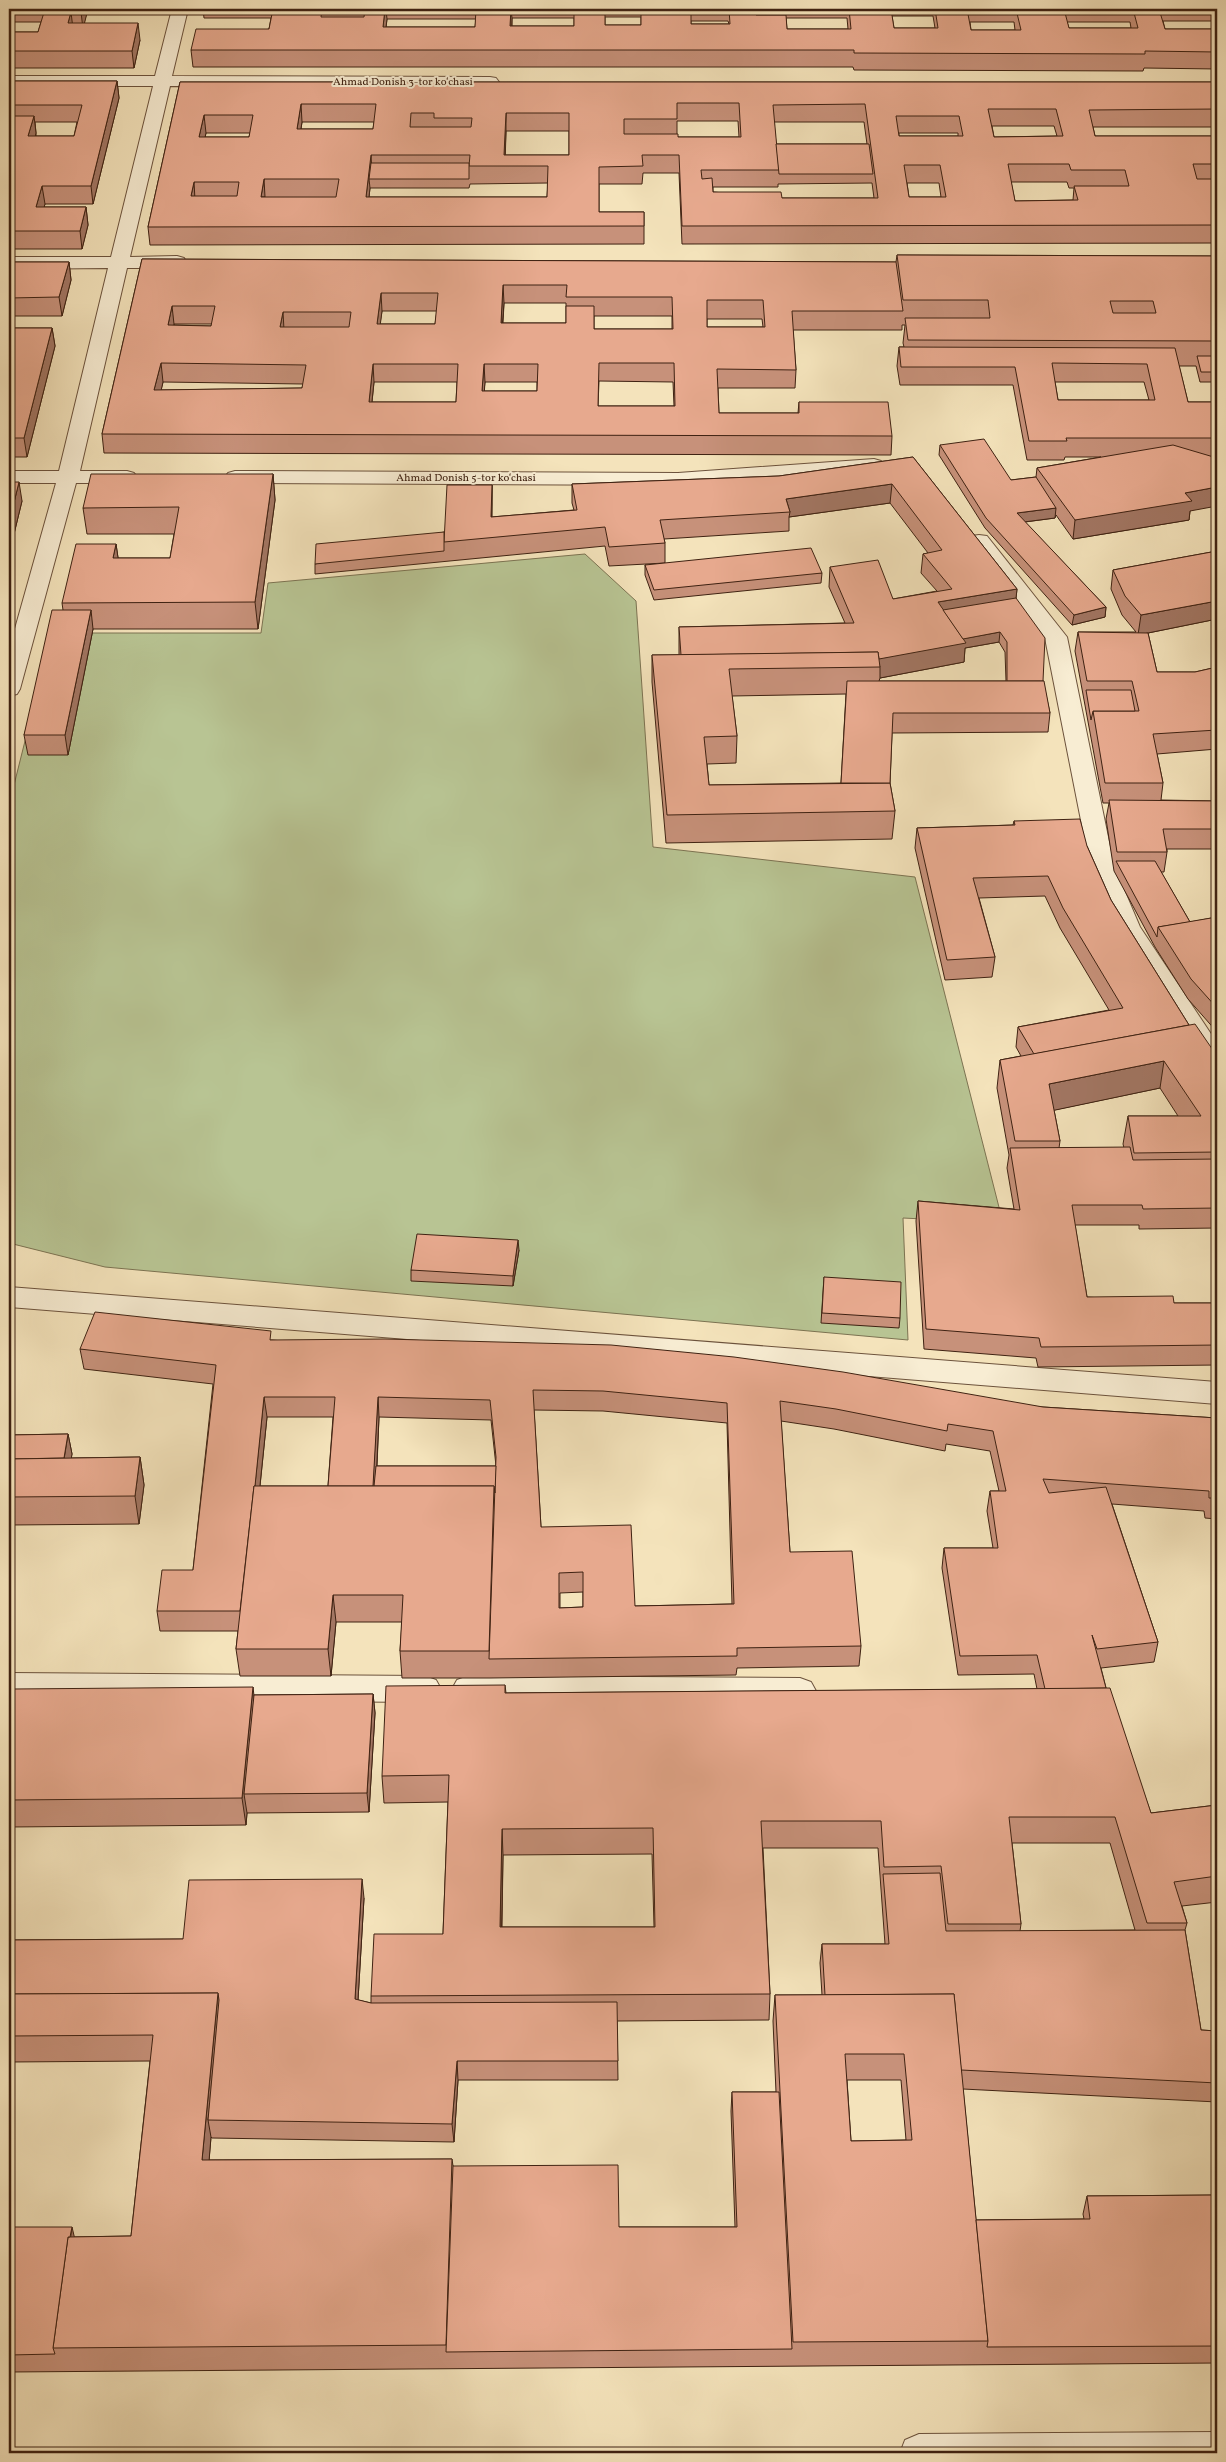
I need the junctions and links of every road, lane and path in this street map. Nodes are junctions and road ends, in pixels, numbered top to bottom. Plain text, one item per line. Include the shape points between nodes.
1 (180, 9) edge
2 (162, 81) junction
3 (9, 82) edge
4 (510, 82) edge
5 (119, 262) junction
6 (198, 262) edge
7 (9, 263) edge
8 (889, 464) edge
9 (68, 476) junction
10 (9, 477) edge
11 (148, 477) edge
12 (218, 477) edge
13 (964, 522) edge
14 (9, 689) edge
15 (1217, 1063) edge
16 (9, 1297) edge
17 (1217, 1393) edge
18 (9, 1686) edge
19 (828, 1692) edge
20 (1217, 2452) edge
21 (920, 2453) edge

1 - 2 street
2 - 3 street, Ahmad Donish 3-tor koʻchasi
2 - 4 street, Ahmad Donish 3-tor koʻchasi
2 - 5 street
5 - 6 street
5 - 7 street
5 - 9 street
8 - 12 street, Ahmad Donish 5-tor koʻchasi via 678,480
9 - 10 street
9 - 11 street
9 - 14 street
13 - 15 street via 1056,637 1102,866 1128,928
16 - 17 street
18 - 19 street
20 - 21 street

